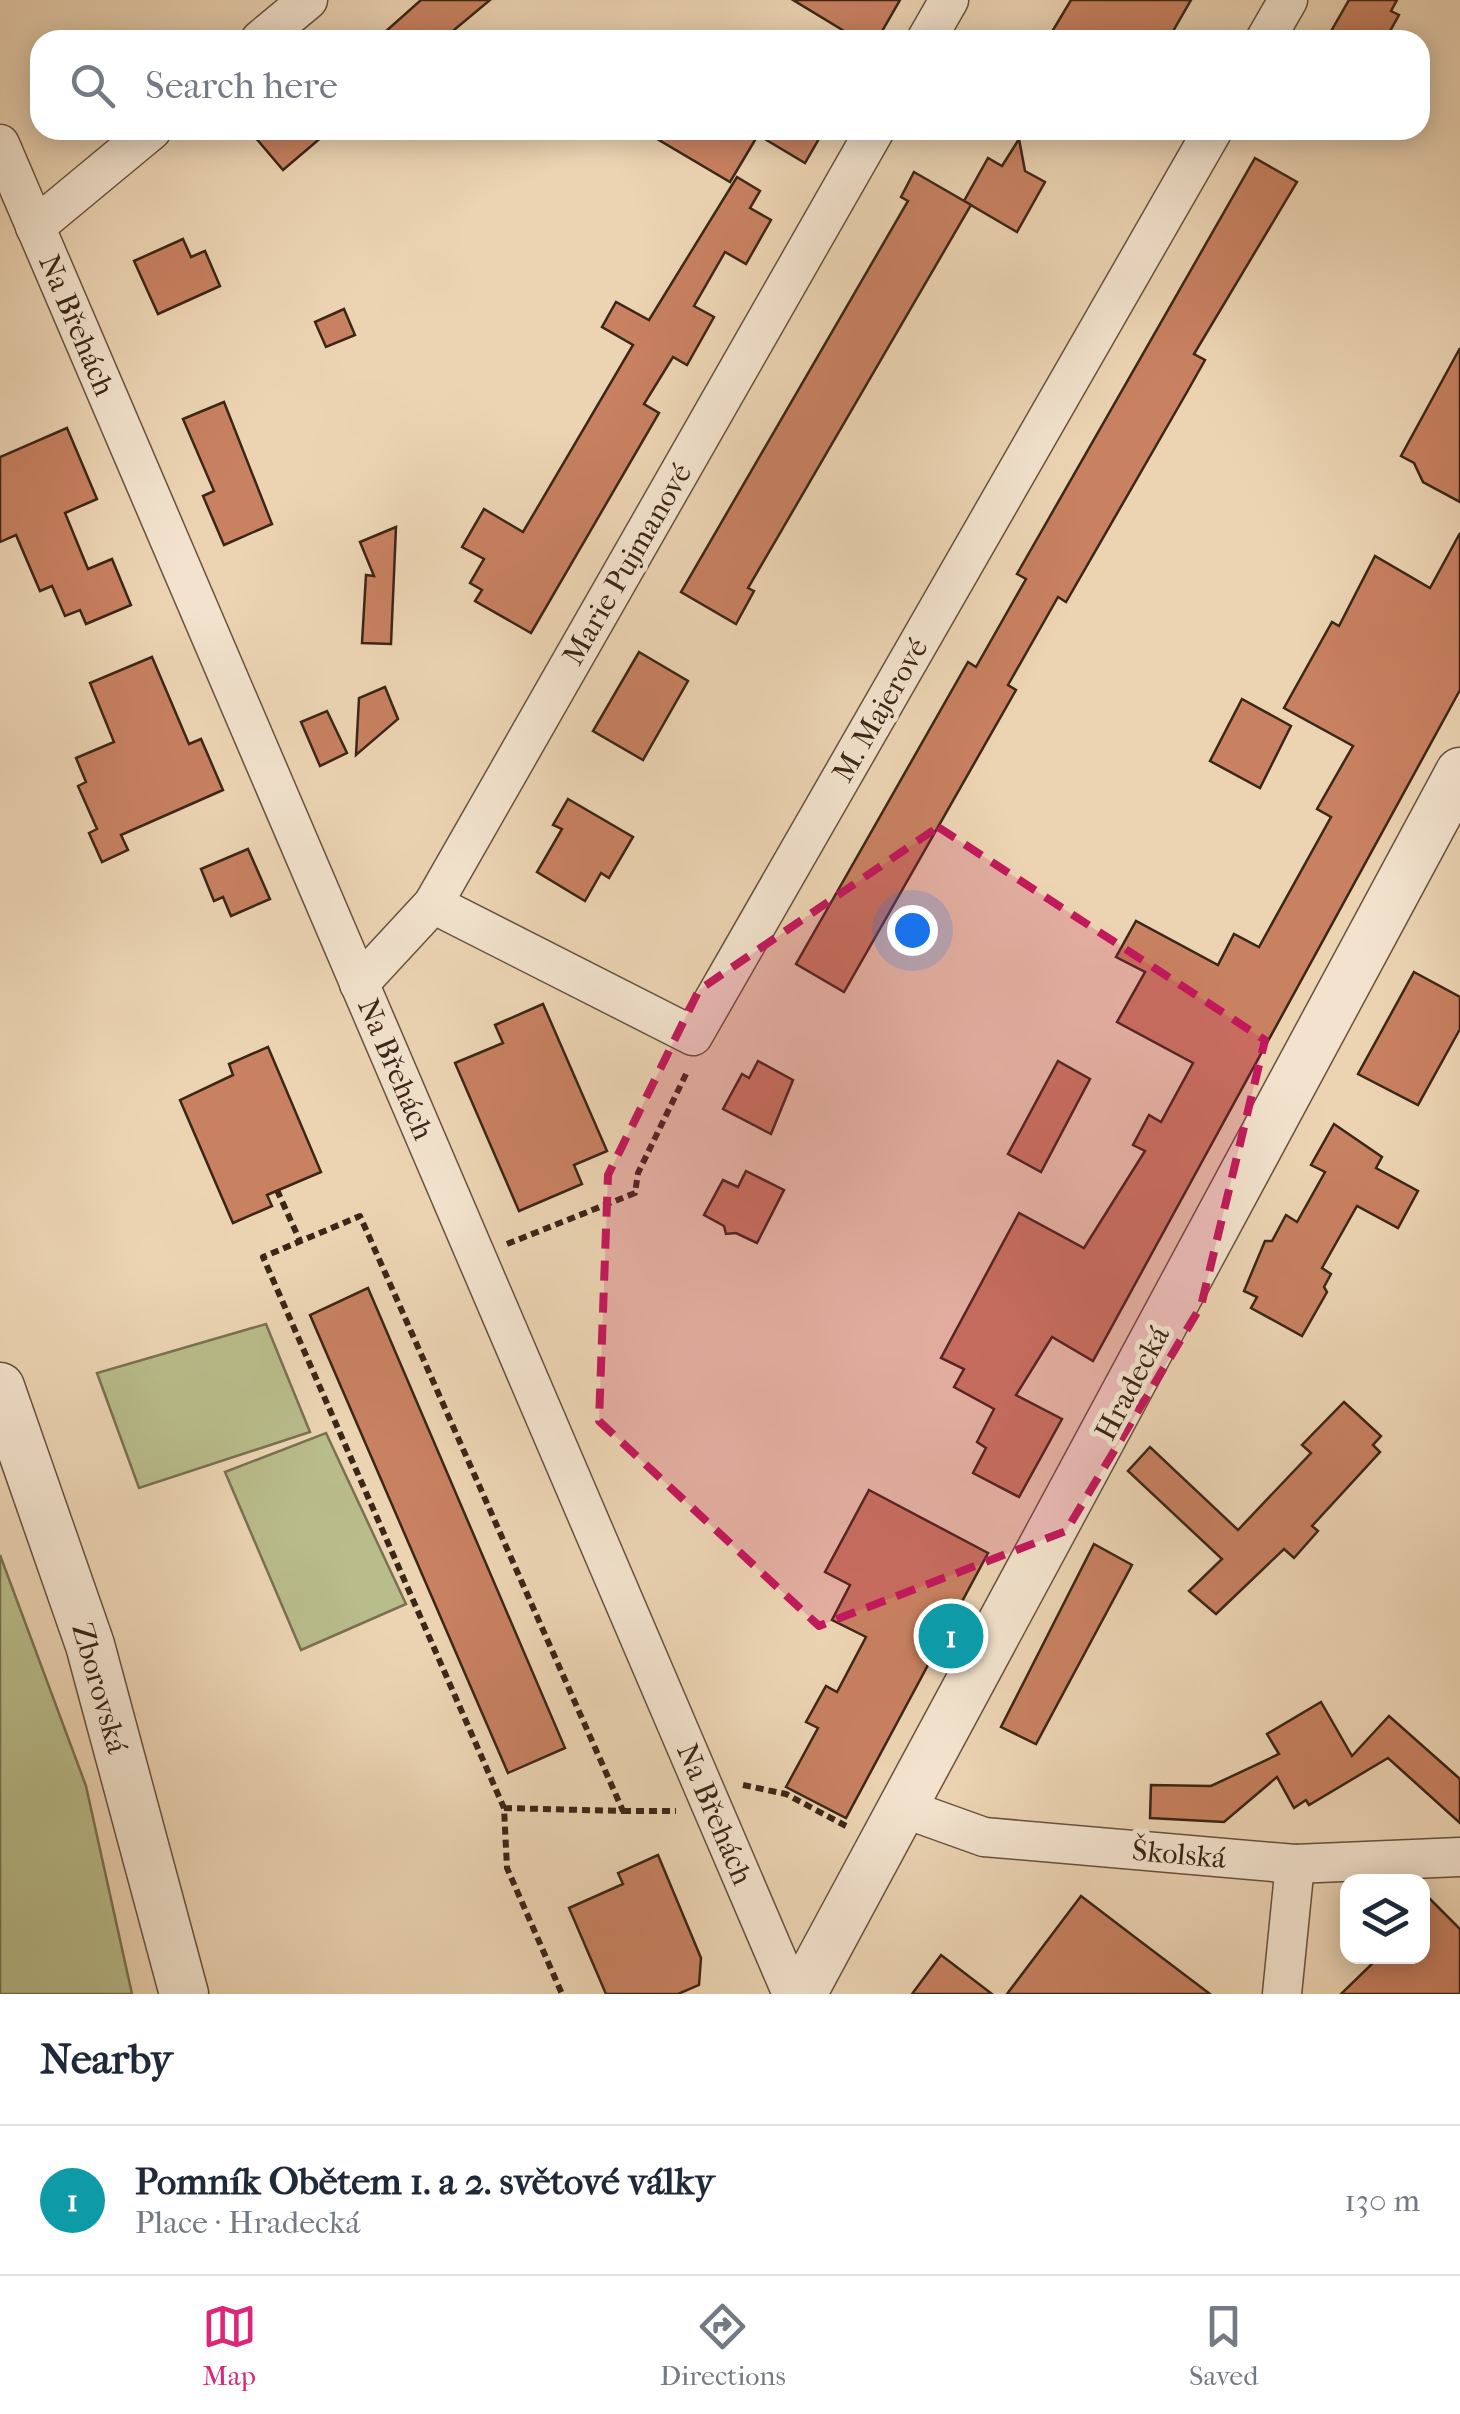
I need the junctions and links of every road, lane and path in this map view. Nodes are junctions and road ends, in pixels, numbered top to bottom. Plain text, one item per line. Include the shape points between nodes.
1 (308, 0) edge
2 (949, 0) edge
3 (1288, 0) edge
4 (272, 30) edge
5 (932, 30) edge
6 (1271, 30) edge
7 (140, 140) edge
8 (869, 140) edge
9 (1207, 140) edge
10 (0, 144) edge
11 (35, 227) junction
12 (1460, 772) edge
13 (433, 904) junction
14 (359, 984) junction
15 (681, 1060) dead end
16 (278, 1190) dead end
17 (300, 1241) junction
18 (501, 1246) dead end
19 (0, 1387) edge
20 (736, 1784) dead end
21 (504, 1808) junction
22 (903, 1808) junction
23 (860, 1834) dead end
24 (1460, 1857) edge
25 (1295, 1864) junction
26 (184, 1994) edge
27 (562, 1994) edge
28 (792, 1994) edge
29 (802, 1994) edge
30 (1282, 1994) edge

1 - 4 street
2 - 5 street
3 - 6 street
7 - 11 street
8 - 13 street, Marie Pujmanové
9 - 13 street, M. Majerové via 693,1036
10 - 11 street, Na Břehách
11 - 14 street, Na Břehách
12 - 22 street, Hradecká
13 - 14 street, Marie Pujmanové
14 - 28 street, Na Břehách
15 - 18 path via 690,1066 634,1193
16 - 17 path
17 - 21 path via 263,1257
17 - 21 path via 360,1216 623,1811
19 - 26 street, Zborovská via 90,1645
20 - 23 path via 786,1794
21 - 27 path via 507,1868
22 - 25 street, Školská via 984,1837
22 - 29 street, Hradecká
24 - 25 street, Školská
25 - 30 street

